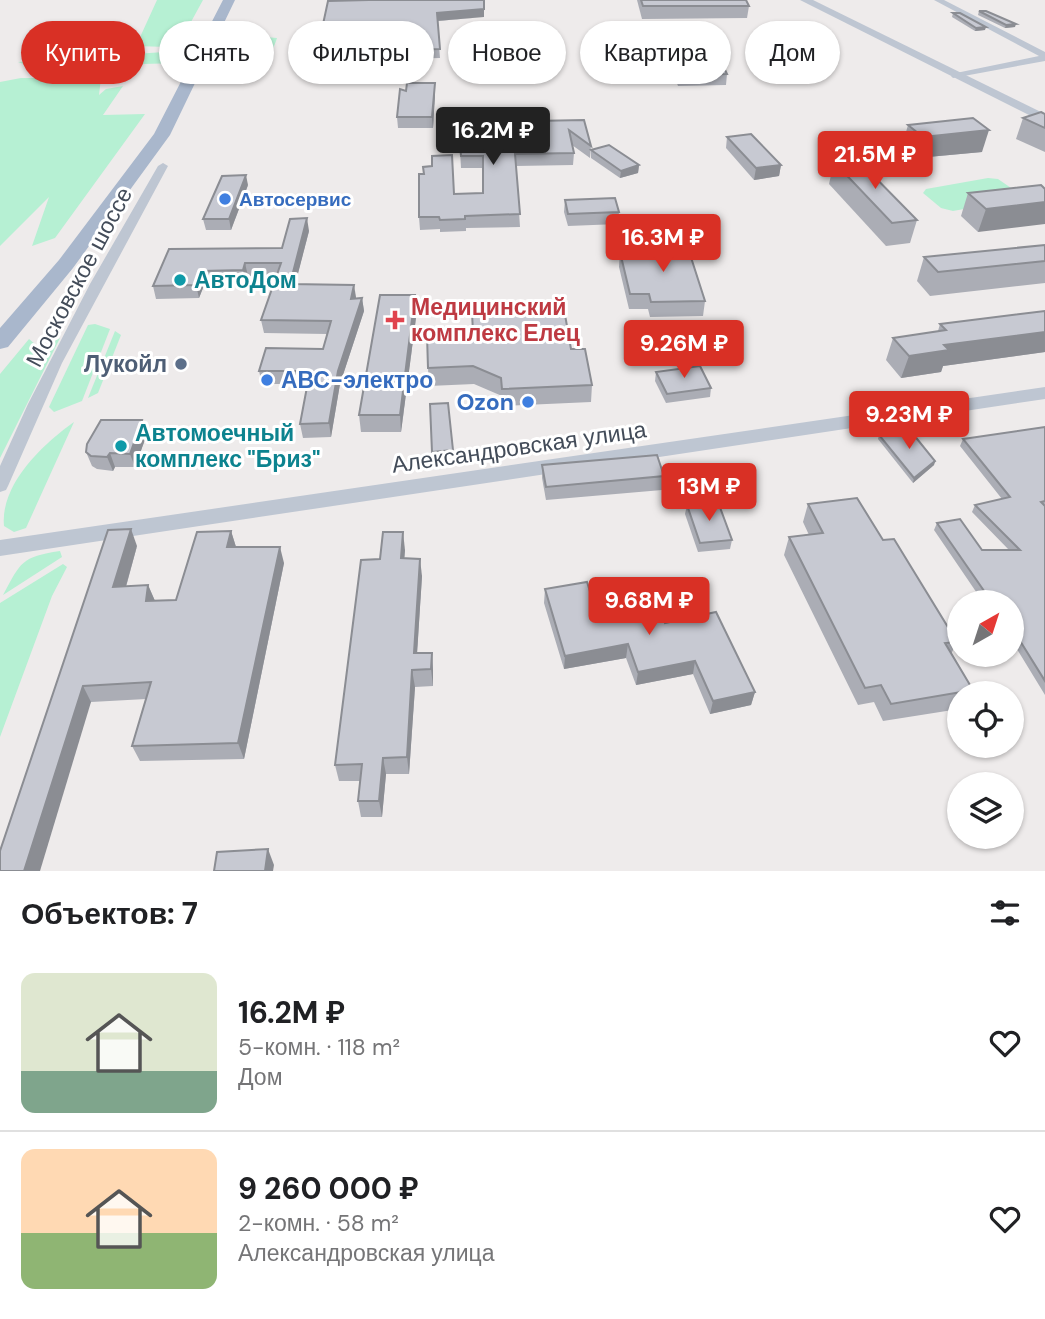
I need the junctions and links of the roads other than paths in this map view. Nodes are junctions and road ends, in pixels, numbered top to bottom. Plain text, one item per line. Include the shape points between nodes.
1 (229, 0) edge
2 (805, 0) edge
3 (938, 0) edge
4 (1045, 57) edge
5 (956, 76) junction
6 (1045, 119) edge
7 (163, 166) dead end
8 (0, 342) edge
9 (1045, 393) edge
10 (0, 486) edge
11 (0, 548) edge

1 - 8 main road via 162,135 82,243
2 - 5 street
3 - 4 street
4 - 5 street
5 - 6 street
7 - 10 street, Московское шоссе via 89,298
9 - 11 street, Александровская улица

